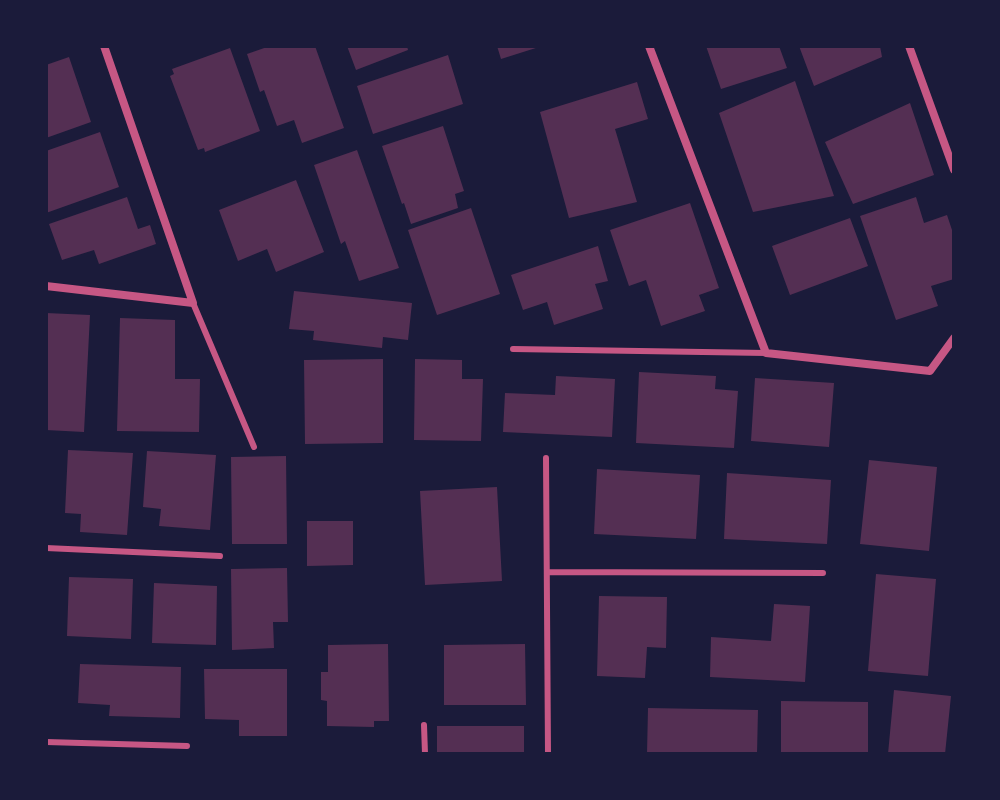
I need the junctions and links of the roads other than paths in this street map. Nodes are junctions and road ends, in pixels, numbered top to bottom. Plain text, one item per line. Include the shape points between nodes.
1 (104, 46) edge
2 (649, 46) edge
3 (909, 46) edge
4 (954, 170) edge
5 (46, 286) edge
6 (193, 303) junction
7 (954, 338) edge
8 (513, 349) dead end
9 (766, 353) junction
10 (254, 447) dead end
11 (546, 458) dead end
12 (46, 548) edge
13 (220, 556) dead end
14 (547, 572) junction
15 (823, 573) dead end
16 (424, 725) dead end
17 (46, 742) edge
18 (187, 746) dead end
19 (425, 754) edge
20 (548, 754) edge

1 - 6 street
2 - 9 street
3 - 4 street
5 - 6 street
6 - 10 lane
7 - 9 street via 930,371
8 - 9 lane
11 - 14 lane
12 - 13 lane
14 - 15 lane
14 - 20 lane
16 - 19 lane
17 - 18 lane

